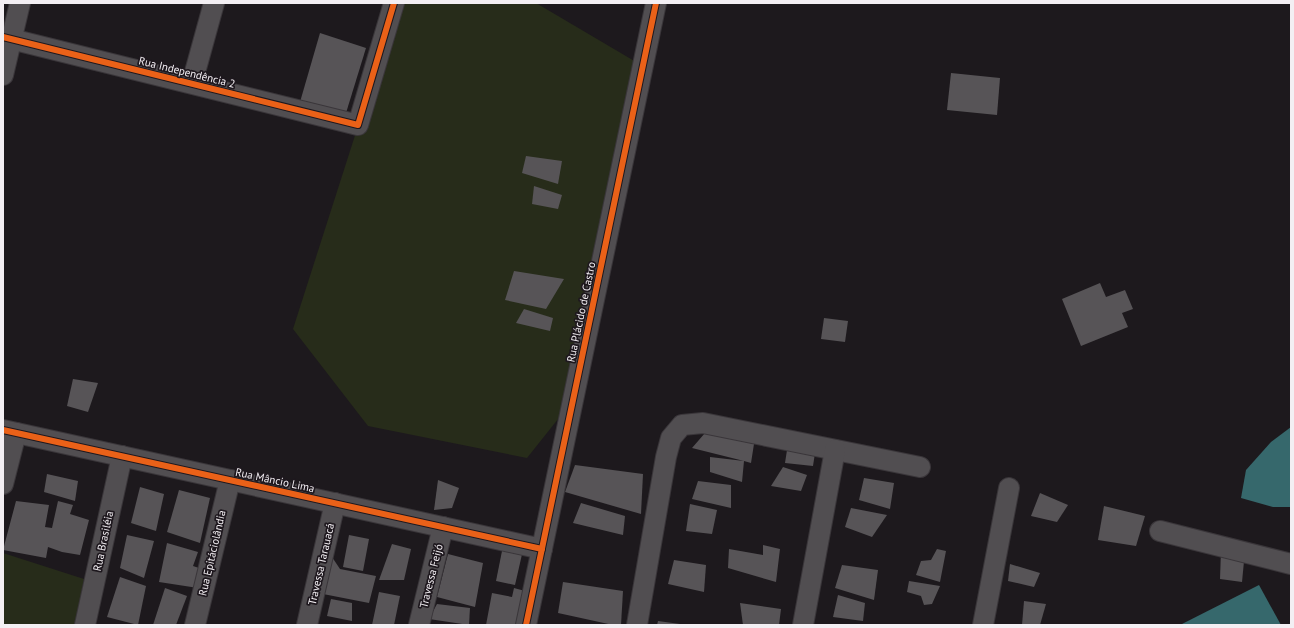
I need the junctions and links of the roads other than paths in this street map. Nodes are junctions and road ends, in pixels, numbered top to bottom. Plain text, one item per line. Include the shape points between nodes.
1 (20, 3) edge
2 (214, 3) edge
3 (394, 3) edge
4 (656, 3) edge
5 (7, 38) edge
6 (3, 75) edge
7 (192, 83) junction
8 (10, 431) edge
9 (835, 450) junction
10 (122, 456) junction
11 (920, 468) dead end
12 (230, 480) junction
13 (3, 484) edge
14 (1010, 488) dead end
15 (335, 503) junction
16 (444, 527) junction
17 (1160, 531) dead end
18 (542, 549) junction
19 (1291, 564) edge
20 (85, 625) edge
21 (195, 625) edge
22 (307, 625) edge
23 (419, 625) edge
24 (526, 625) edge
25 (637, 625) edge
26 (802, 625) edge
27 (983, 625) edge

1 - 5 street
2 - 7 street
3 - 7 street, Rua Independência 2 via 358,125
4 - 18 street, Rua Plácido de Castro
5 - 6 street
5 - 7 street, Rua Independência 2
8 - 10 street, Rua Mâncio Lima
8 - 13 street
9 - 11 street
9 - 25 street via 703,423 682,425 671,438 668,450
9 - 26 street
10 - 12 street, Rua Mâncio Lima
10 - 20 street, Rua Brasiléia
12 - 15 street, Rua Mâncio Lima
12 - 21 street, Rua Epitáciolândia
14 - 27 street
15 - 16 street, Rua Mâncio Lima
15 - 22 street, Travessa Tarauacá
16 - 18 street, Rua Mâncio Lima
16 - 23 street, Travessa Feijó
17 - 19 street
18 - 24 street, Rua Plácido de Castro

